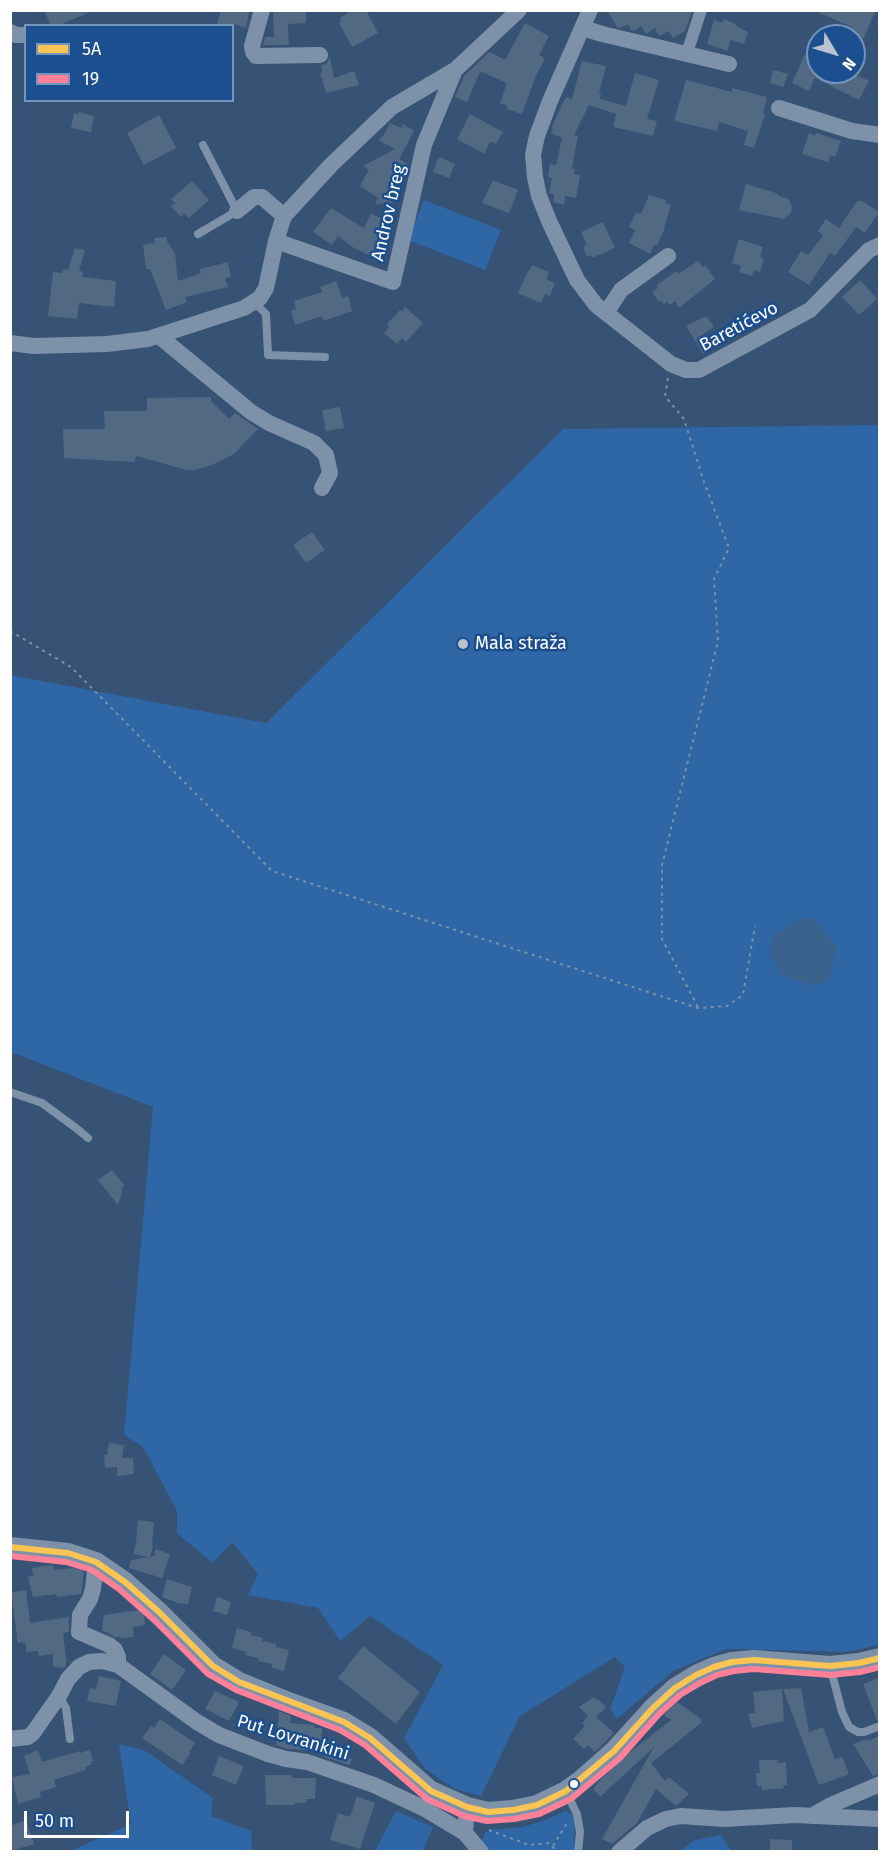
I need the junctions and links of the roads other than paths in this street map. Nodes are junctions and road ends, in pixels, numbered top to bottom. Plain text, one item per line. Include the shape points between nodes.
1 (262, 10) edge
2 (519, 10) edge
3 (590, 10) edge
4 (701, 10) edge
5 (583, 28) junction
6 (687, 53) junction
7 (320, 55) dead end
8 (729, 64) dead end
9 (455, 70) junction
10 (779, 108) dead end
11 (879, 135) edge
12 (203, 146) dead end
13 (237, 211) junction
14 (284, 216) junction
15 (198, 234) dead end
16 (276, 241) junction
17 (879, 245) edge
18 (668, 256) dead end
19 (254, 302) junction
20 (606, 313) junction
21 (159, 336) junction
22 (10, 343) edge
23 (325, 357) dead end
24 (322, 488) dead end
25 (10, 1092) edge
26 (88, 1138) dead end
27 (10, 1547) edge
28 (96, 1562) junction
29 (879, 1658) edge
30 (118, 1665) junction
31 (830, 1666) junction
32 (59, 1696) junction
33 (879, 1726) edge
34 (10, 1739) edge
35 (70, 1739) dead end
36 (879, 1784) edge
37 (566, 1791) junction
38 (466, 1807) junction
39 (812, 1816) junction
40 (879, 1819) edge
41 (465, 1833) junction
42 (482, 1851) edge
43 (578, 1851) edge
44 (619, 1851) edge

1 - 7 street via 252,46 256,56
2 - 9 street, Androv breg
3 - 5 street, Baretićevo
4 - 6 street
5 - 6 street
5 - 20 street, Baretićevo via 550,101 533,154 539,196 577,280
6 - 8 street
9 - 14 street, Androv breg via 392,107
9 - 16 street, Androv breg via 424,145 393,282
10 - 11 street
12 - 13 lane
13 - 14 street via 254,197 262,197
13 - 15 lane
14 - 16 street, Androv breg
16 - 19 street, Androv breg via 266,288
17 - 20 street, Baretićevo via 869,250 810,310 699,370 671,364
18 - 20 street via 621,290
19 - 21 street
19 - 23 lane via 266,314 268,355
21 - 22 street via 107,344
21 - 24 street via 251,412 314,443 326,455 330,473
25 - 26 lane via 42,1103
27 - 28 street via 68,1553
28 - 30 street, Put Lovrankini via 93,1589 80,1615 79,1632 115,1650
28 - 38 street via 170,1616 213,1666 239,1682 256,1682 344,1722 370,1738 431,1791
29 - 31 street
30 - 32 street via 89,1662 68,1679
30 - 41 street, Put Lovrankini via 219,1735 268,1754 307,1762 374,1785
31 - 33 lane via 849,1727 864,1732
31 - 37 street via 754,1660 732,1662 696,1675 675,1688 614,1751
32 - 34 street via 33,1733
32 - 35 lane via 66,1708
36 - 39 street
37 - 38 street via 537,1805 513,1810 488,1812
37 - 43 lane via 577,1814
38 - 41 street
39 - 40 street
39 - 44 street via 681,1816 647,1828
41 - 42 street, Put Lovrankini

